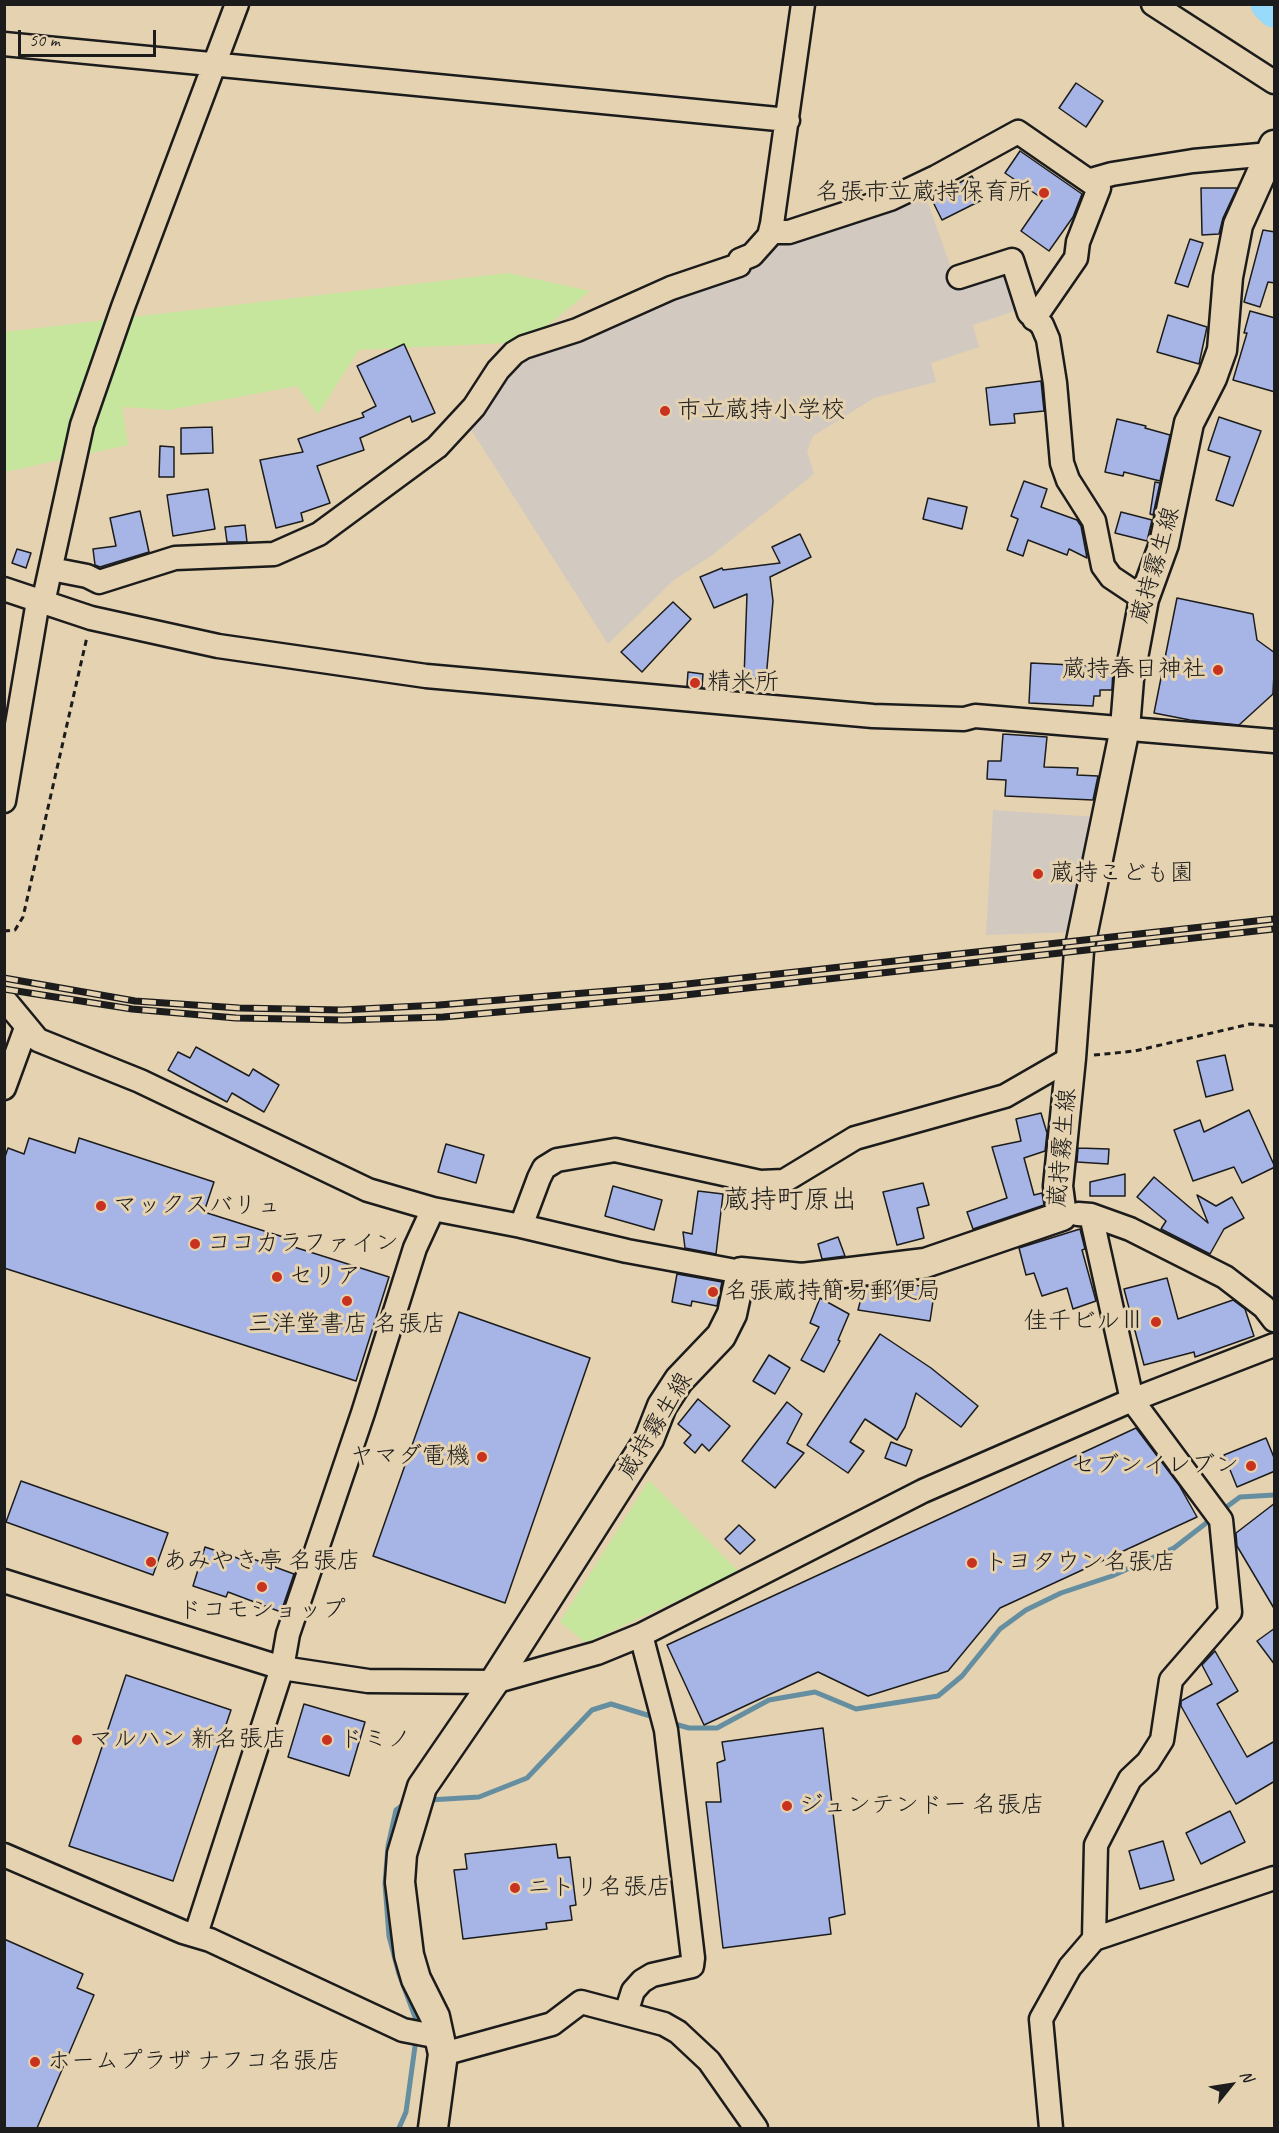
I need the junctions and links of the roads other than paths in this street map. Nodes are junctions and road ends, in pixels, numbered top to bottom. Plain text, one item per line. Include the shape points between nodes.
1 (237, 4) edge
2 (803, 4) edge
3 (1154, 4) edge
4 (4, 44) edge
5 (213, 64) junction
6 (1275, 82) edge
7 (788, 120) junction
8 (1272, 150) edge
9 (1091, 180) junction
10 (770, 232) junction
11 (959, 277) dead end
12 (1034, 319) junction
13 (51, 569) junction
14 (4, 589) edge
15 (1144, 599) junction
16 (40, 602) junction
17 (1125, 728) junction
18 (1275, 741) edge
19 (4, 801) edge
20 (4, 999) edge
21 (17, 1036) edge
22 (1071, 1058) junction
23 (4, 1088) edge
24 (432, 1209) junction
25 (1091, 1215) junction
26 (1062, 1216) junction
27 (521, 1226) junction
28 (741, 1272) junction
29 (1275, 1320) edge
30 (1275, 1345) edge
31 (1132, 1400) junction
32 (4, 1581) edge
33 (641, 1635) junction
34 (282, 1668) junction
35 (494, 1682) junction
36 (4, 1855) edge
37 (1275, 1878) edge
38 (196, 1934) junction
39 (1094, 1939) junction
40 (626, 2013) junction
41 (441, 2045) junction
42 (433, 2128) edge
43 (756, 2128) edge
44 (1051, 2128) edge

1 - 5 street
2 - 7 street
3 - 6 street
4 - 5 street
5 - 7 street
5 - 13 street via 82,425
7 - 10 street
8 - 9 street
8 - 15 main road, 蔵持霧生線 via 1238,225 1228,277 1222,350 1189,423 1164,544
9 - 10 street via 1018,132 890,199 789,232
9 - 12 street via 1099,188 1078,242 1076,258
10 - 13 street via 739,265 671,288 514,353 460,424 437,447 319,534 274,554 175,558 99,582
11 - 12 street via 1012,260
12 - 15 street via 1042,325 1052,360 1062,463 1068,480 1095,521 1103,566 1111,577
13 - 16 street
14 - 16 street
15 - 17 main road, 蔵持霧生線 via 1129,679
16 - 17 street via 91,618 218,646 426,676 862,715 964,719 975,716
16 - 19 street
17 - 18 street
17 - 22 main road, 蔵持霧生線 via 1079,951
20 - 21 street
21 - 23 street
21 - 24 street via 38,1040 140,1081 368,1190
22 - 26 main road, 蔵持霧生線 via 1058,1186
22 - 27 street via 1005,1096 855,1138 784,1181 760,1182 615,1150 557,1160 544,1168
24 - 27 street
24 - 34 street via 415,1248 288,1634
25 - 26 street
25 - 29 street via 1130,1229 1225,1276
25 - 31 street
26 - 28 main road, 蔵持霧生線 via 925,1263 802,1278
27 - 28 street
28 - 35 main road, 蔵持霧生線 via 732,1314 721,1336 679,1380 662,1406 649,1439
30 - 31 street
31 - 33 street via 923,1491
31 - 39 street via 1215,1512 1230,1612 1171,1680 1162,1740 1148,1762 1130,1779 1096,1845
32 - 34 street
33 - 35 street via 597,1653
33 - 40 street via 666,1730 693,1958 692,1966 642,1981 633,1991
34 - 35 street via 368,1681
34 - 38 street
35 - 41 main road, 蔵持霧生線 via 422,1786 402,1854 400,1882 409,1955 435,2017
36 - 38 street via 183,1932
37 - 39 street
38 - 41 street
39 - 44 street via 1070,1966 1041,2019
40 - 41 street via 581,2002 552,2024
40 - 43 street via 664,2024 692,2043 723,2079
41 - 42 main road, 蔵持霧生線

